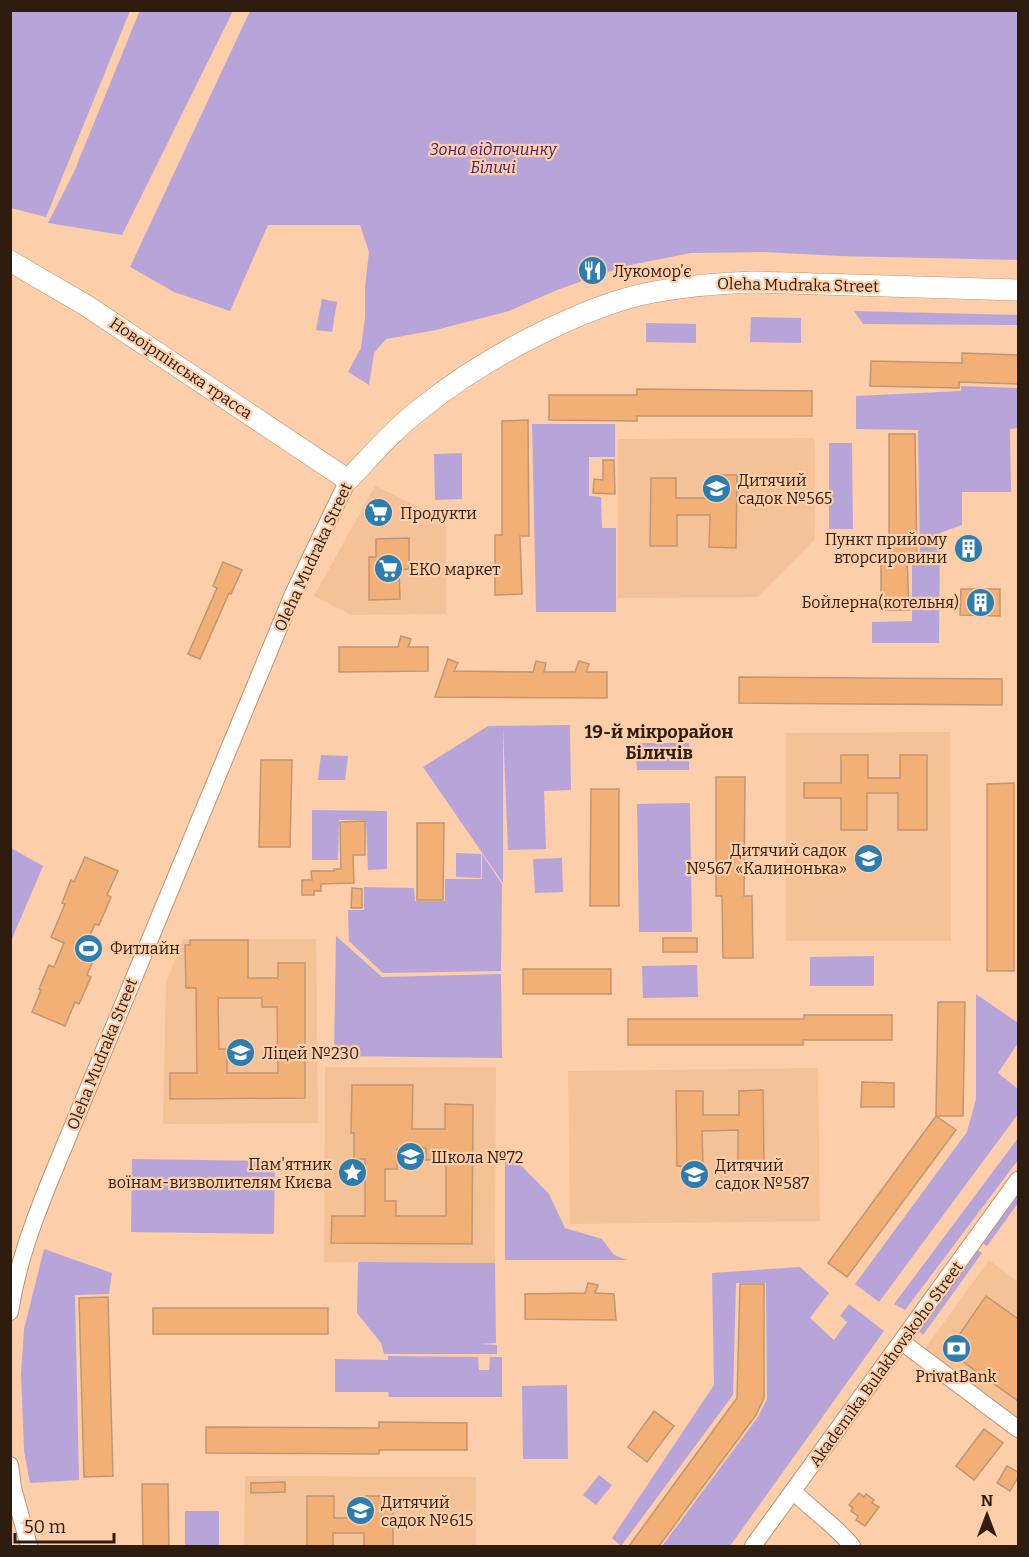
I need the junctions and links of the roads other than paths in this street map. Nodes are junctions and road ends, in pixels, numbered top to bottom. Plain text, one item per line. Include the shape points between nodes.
1 (10, 261) edge
2 (1018, 290) edge
3 (348, 480) junction
4 (1018, 1180) edge
5 (10, 1312) edge
6 (902, 1342) junction
7 (1018, 1429) edge
8 (10, 1465) edge
9 (793, 1491) junction
10 (29, 1546) edge
11 (753, 1546) edge
12 (852, 1546) edge

1 - 3 main road, Новоірпінська трасса via 87,306
2 - 3 main road, Oleha Mudraka Street via 753,282 652,292 611,303 561,323 463,376 421,408
3 - 5 street, Oleha Mudraka Street via 293,594 49,1183 27,1240
4 - 6 street, Akademika Bulakhovskoho Street
6 - 7 street
6 - 9 street, Akademika Bulakhovskoho Street
8 - 10 street
9 - 11 street, Akademika Bulakhovskoho Street
9 - 12 street

